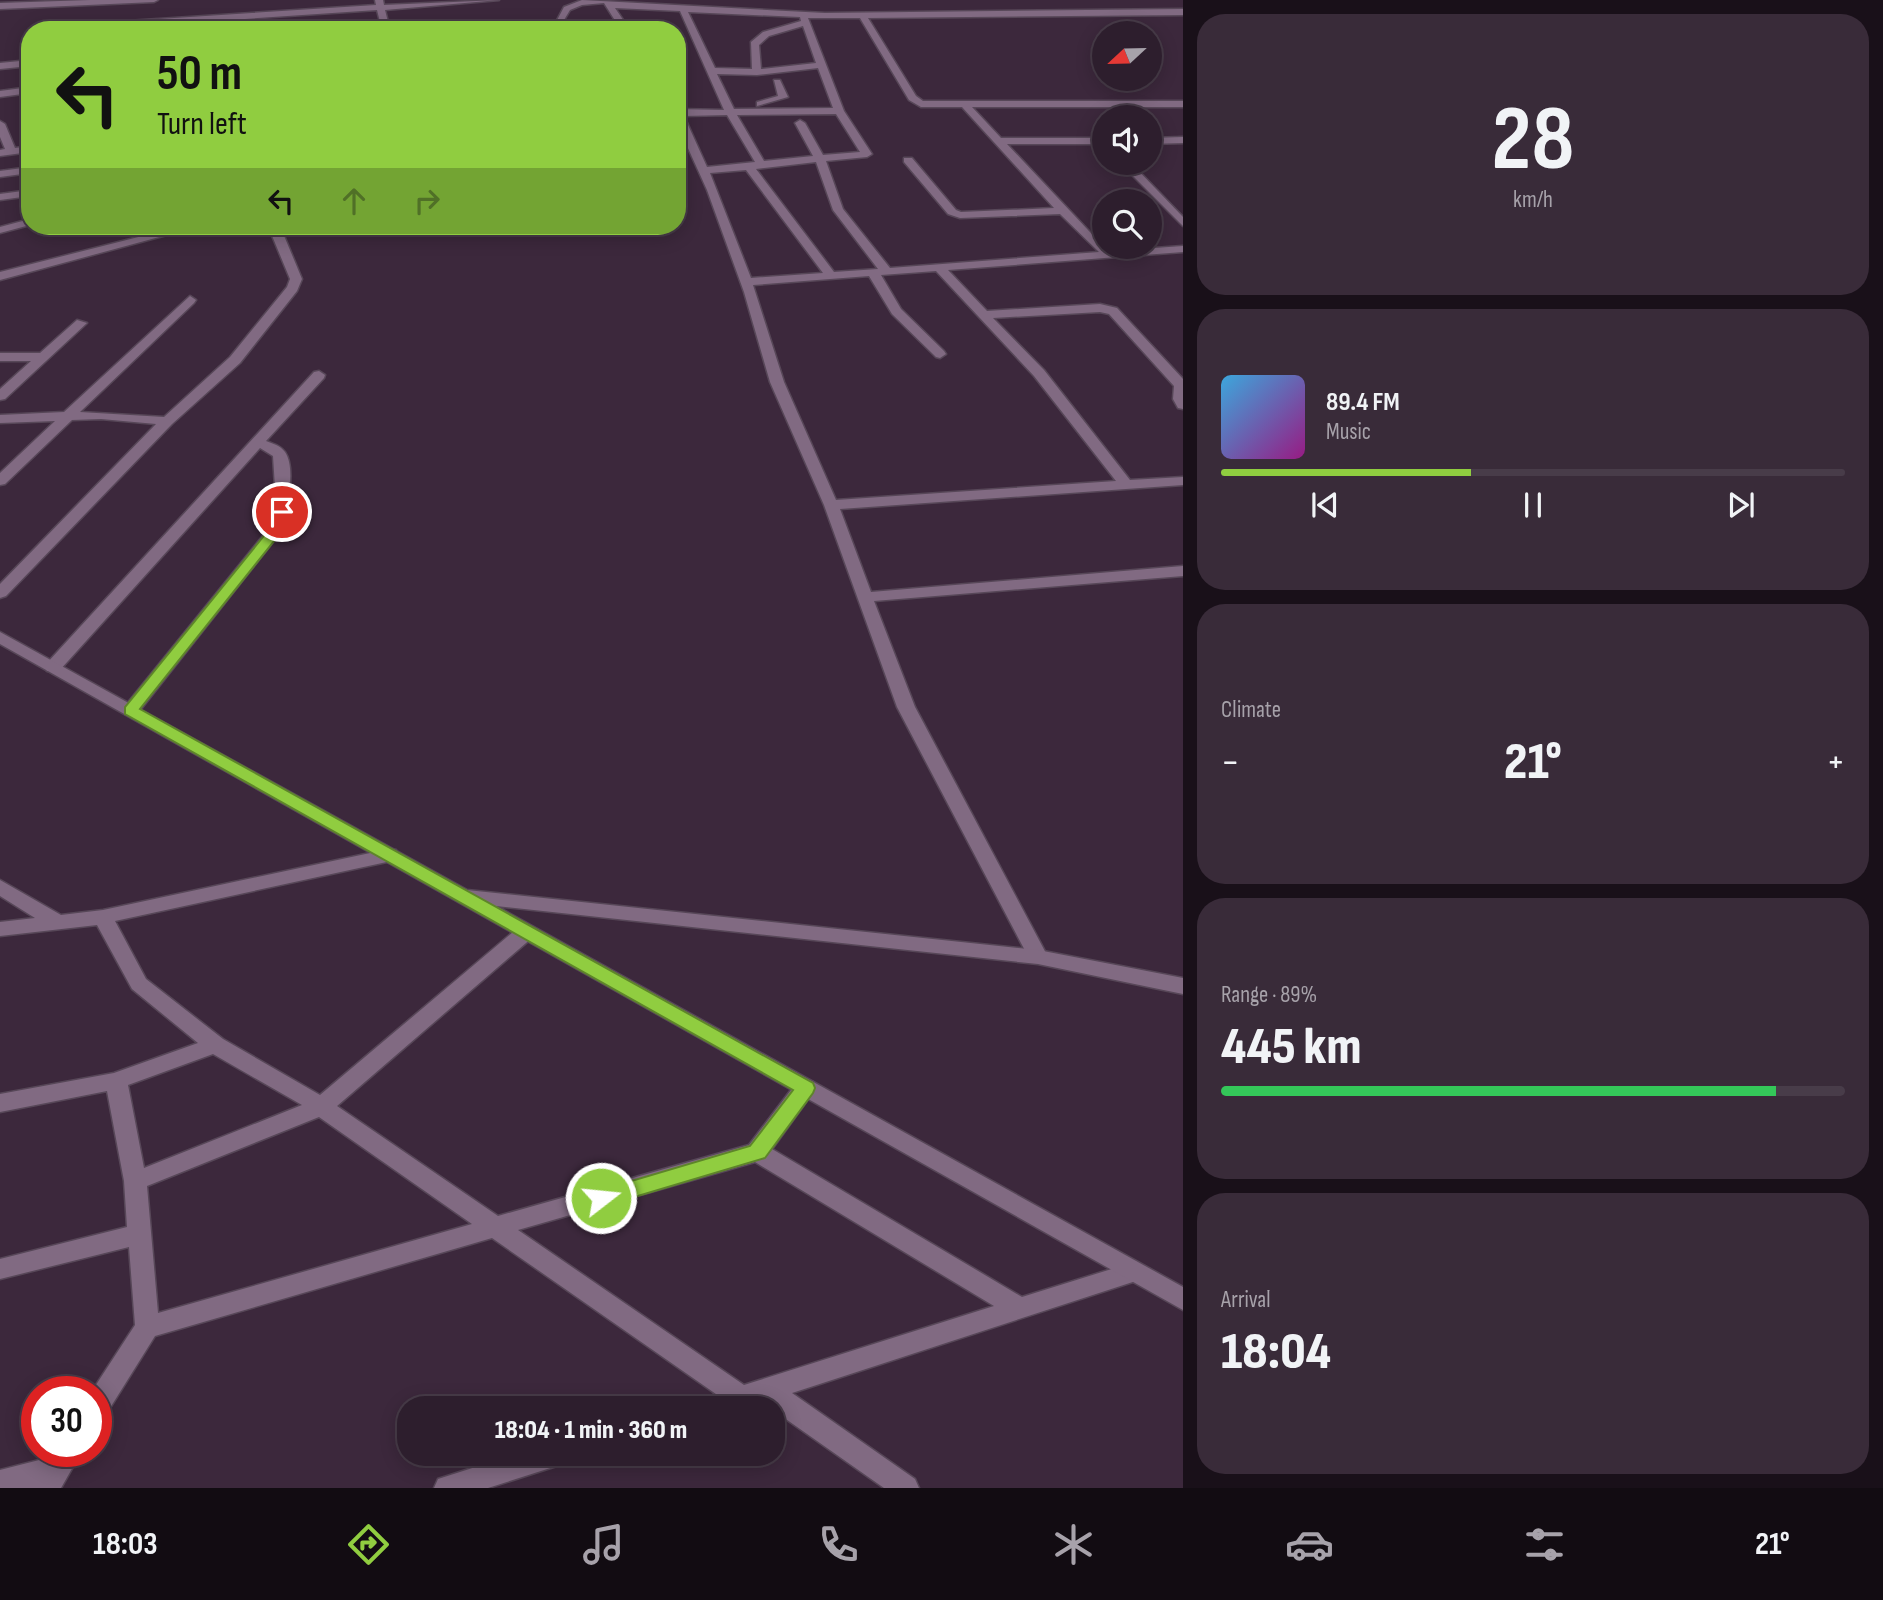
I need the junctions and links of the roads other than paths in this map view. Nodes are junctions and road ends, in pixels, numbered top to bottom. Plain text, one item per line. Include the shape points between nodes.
1 (154, 0) edge
2 (495, 0) edge
3 (563, 0) edge
4 (640, 0) edge
5 (1088, 0) edge
6 (607, 2) edge
7 (380, 4) edge
8 (575, 4) junction
9 (0, 6) edge
10 (625, 6) junction
11 (682, 9) junction
12 (1101, 12) junction
13 (1183, 12) edge
14 (862, 15) junction
15 (803, 19) junction
16 (163, 21) edge
17 (560, 21) edge
18 (620, 21) edge
19 (0, 54) edge
20 (821, 65) junction
21 (4, 66) edge
22 (713, 71) junction
23 (757, 72) junction
24 (777, 82) dead end
25 (21, 91) edge
26 (0, 94) edge
27 (1183, 104) edge
28 (966, 106) junction
29 (729, 110) junction
30 (839, 111) junction
31 (686, 113) edge
32 (800, 123) dead end
33 (0, 124) edge
34 (686, 132) edge
35 (1183, 140) edge
36 (1092, 141) edge
37 (1162, 141) edge
38 (1002, 142) junction
39 (5, 153) edge
40 (820, 160) junction
41 (908, 160) dead end
42 (762, 166) junction
43 (749, 167) junction
44 (21, 171) edge
45 (702, 171) junction
46 (0, 174) edge
47 (1137, 175) edge
48 (21, 194) edge
49 (0, 197) edge
50 (1063, 211) junction
51 (1183, 223) edge
52 (21, 224) edge
53 (0, 230) edge
54 (133, 235) edge
55 (160, 235) edge
56 (277, 235) edge
57 (1092, 239) edge
58 (130, 243) junction
59 (1183, 249) edge
60 (1162, 250) edge
61 (1092, 255) edge
62 (939, 268) junction
63 (880, 273) junction
64 (0, 276) edge
65 (831, 276) junction
66 (746, 282) junction
67 (190, 300) dead end
68 (984, 315) junction
69 (81, 323) dead end
70 (940, 354) dead end
71 (0, 357) edge
72 (44, 357) junction
73 (319, 375) dead end
74 (0, 396) edge
75 (1183, 405) edge
76 (70, 415) junction
77 (0, 418) edge
78 (167, 421) junction
79 (258, 443) junction
80 (0, 481) edge
81 (1183, 481) edge
82 (1126, 485) junction
83 (831, 505) junction
84 (1183, 571) edge
85 (0, 593) edge
86 (864, 597) junction
87 (0, 637) edge
88 (53, 667) junction
89 (131, 710) junction
90 (389, 855) junction
91 (0, 887) edge
92 (461, 895) junction
93 (103, 917) junction
94 (57, 922) junction
95 (0, 929) edge
96 (526, 932) junction
97 (1038, 957) junction
98 (1183, 986) edge
99 (215, 1045) junction
100 (116, 1081) junction
101 (806, 1088) junction
102 (0, 1103) edge
103 (321, 1107) junction
104 (757, 1152) junction
105 (135, 1181) junction
106 (497, 1229) junction
107 (139, 1234) junction
108 (0, 1269) edge
109 (1134, 1272) junction
110 (1183, 1299) edge
111 (1020, 1309) junction
112 (148, 1327) junction
113 (112, 1383) edge
114 (754, 1394) junction
115 (748, 1396) edge
116 (530, 1466) edge
117 (58, 1469) edge
118 (494, 1482) edge
119 (0, 1483) edge
120 (447, 1488) edge
121 (906, 1488) edge

1 - 9 street
2 - 7 street
3 - 8 street
4 - 10 street
5 - 12 street
6 - 8 street
6 - 10 street
6 - 18 street
7 - 16 street
8 - 17 street via 562,12
10 - 11 street
11 - 15 street
11 - 22 street
12 - 13 street
12 - 14 street
14 - 15 street
14 - 28 street via 912,98 930,106
15 - 20 street
15 - 23 street via 759,37 754,44
19 - 21 street
20 - 23 street
20 - 30 street
22 - 23 street
22 - 29 street
24 - 29 street via 782,99
25 - 26 street
27 - 28 street
28 - 38 street
29 - 30 street
29 - 31 street
29 - 42 street
30 - 40 street via 867,154
32 - 40 street
33 - 39 street
34 - 45 street
35 - 37 street
36 - 38 street
38 - 50 street
40 - 42 street
40 - 63 street via 838,209
41 - 50 street via 952,212 960,215
42 - 43 street
43 - 45 street
43 - 65 street
44 - 46 street
45 - 66 street
47 - 51 street
48 - 49 street
50 - 57 street
52 - 53 street
54 - 58 street
55 - 58 street
56 - 78 street via 296,283 235,360
58 - 64 street
59 - 60 street
61 - 62 street
62 - 63 street
62 - 68 street
63 - 65 street
63 - 70 street via 896,311
65 - 66 street
66 - 83 street via 777,382
67 - 76 street
68 - 75 street via 1113,311 1181,385
68 - 82 street via 1039,373
69 - 72 street
71 - 72 street
72 - 74 street
73 - 79 street
76 - 77 street
76 - 78 street
76 - 80 street
78 - 85 street
79 - 88 street
79 - 89 street via 280,456 283,503 273,533
81 - 82 street
82 - 83 street
83 - 86 street
84 - 86 street
86 - 97 street via 906,707
87 - 88 street
88 - 89 street
89 - 90 street
90 - 92 street
90 - 93 street
91 - 94 street
92 - 96 street
92 - 97 street
93 - 94 street
93 - 99 street via 139,984
94 - 95 street
96 - 101 street
96 - 103 street
97 - 98 street
99 - 100 street
99 - 103 street
100 - 102 street
100 - 105 street
101 - 104 street
101 - 109 street
103 - 105 street
103 - 106 street
104 - 106 street
104 - 111 street
105 - 107 street
106 - 112 street
106 - 114 street
107 - 108 street
107 - 112 street
109 - 110 street
109 - 111 street
111 - 114 street
112 - 113 street
114 - 115 street
114 - 121 street
116 - 118 street
117 - 119 street
118 - 120 street

